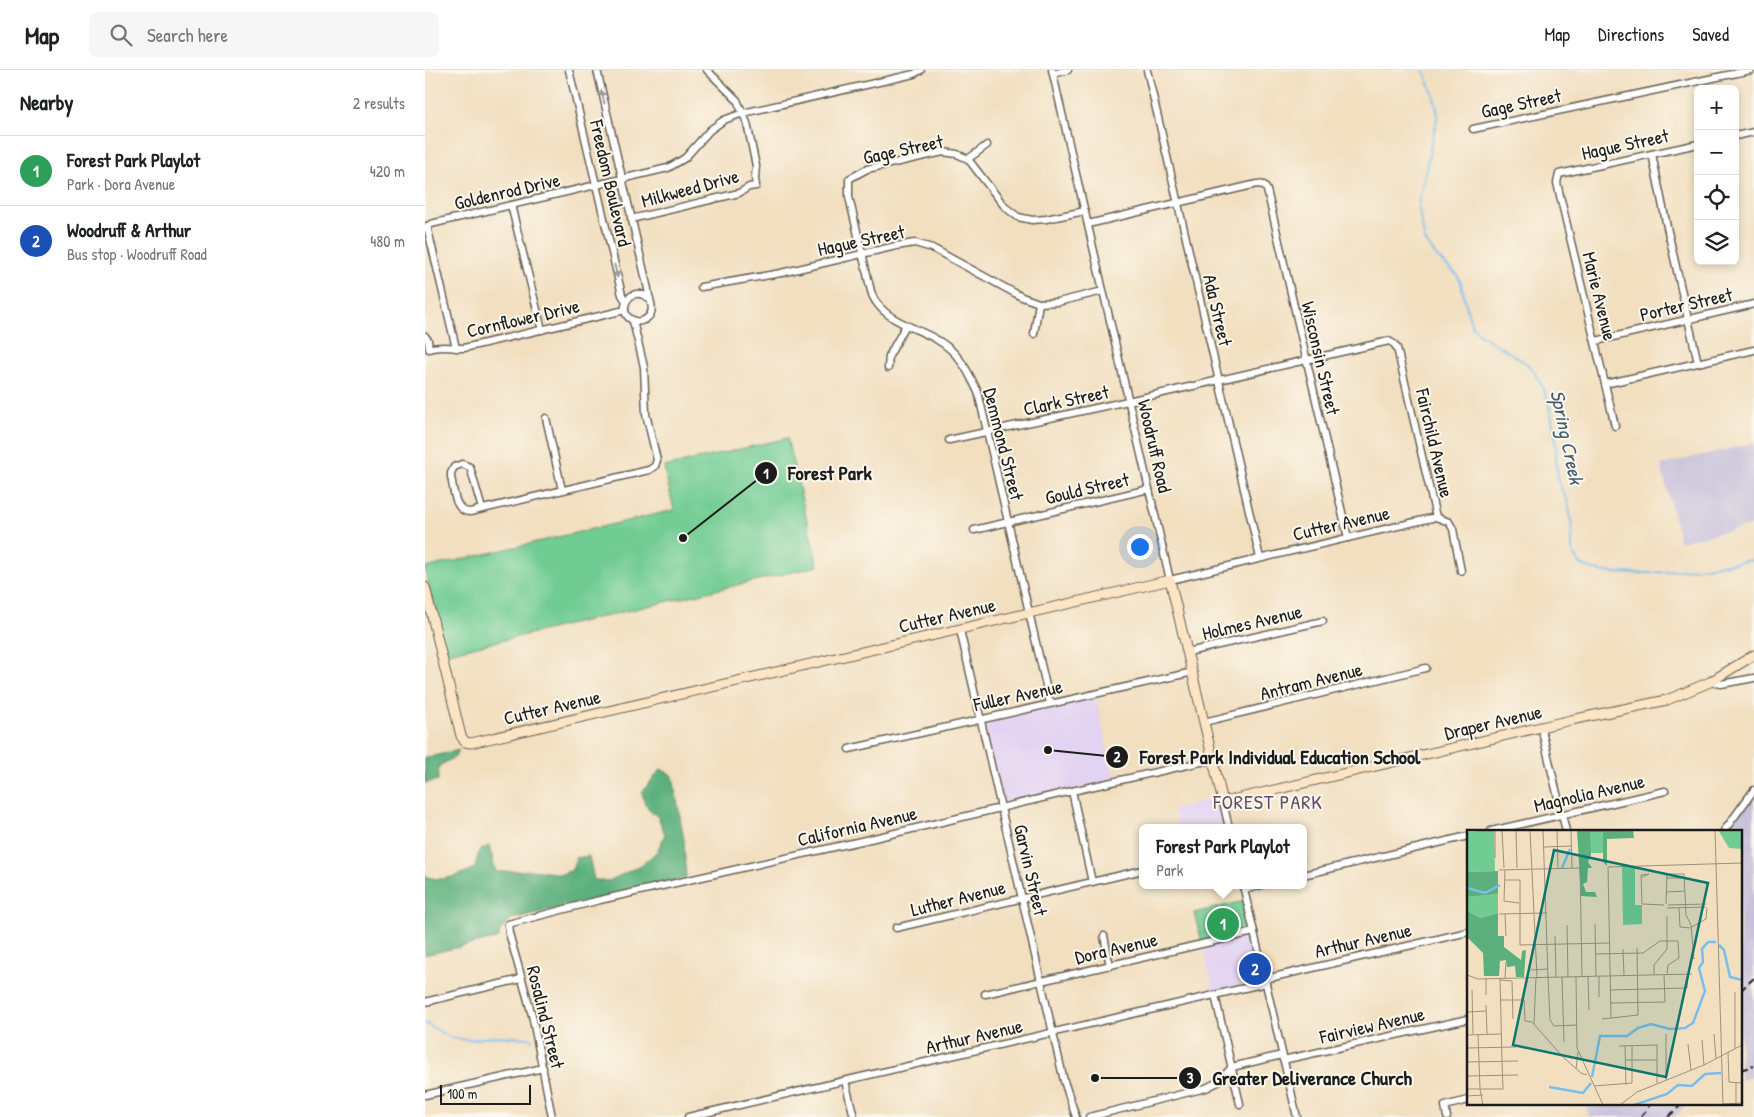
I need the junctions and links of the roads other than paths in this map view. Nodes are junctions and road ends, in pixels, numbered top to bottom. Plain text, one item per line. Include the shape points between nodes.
1 (569, 70) edge
2 (597, 70) edge
3 (707, 70) edge
4 (921, 70) edge
5 (1068, 70) edge
6 (1147, 70) edge
7 (1751, 70) edge
8 (1053, 72) edge
9 (743, 113) junction
10 (1473, 129) dead end
11 (1754, 132) edge
12 (1739, 135) edge
13 (987, 145) dead end
14 (1694, 145) edge
15 (1652, 154) junction
16 (968, 159) junction
17 (1559, 174) joint
18 (622, 179) junction
19 (849, 179) joint
20 (596, 185) junction
21 (1177, 203) junction
22 (511, 205) junction
23 (1085, 210) junction
24 (631, 218) junction
25 (1088, 224) junction
26 (426, 227) edge
27 (861, 254) junction
28 (701, 287) dead end
29 (1103, 291) junction
30 (648, 298) junction
31 (626, 302) junction
32 (1039, 303) junction
33 (1754, 304) edge
34 (625, 310) junction
35 (1688, 319) junction
36 (633, 320) junction
37 (906, 325) junction
38 (542, 330) junction
39 (1034, 334) dead end
40 (425, 336) edge
41 (1596, 341) junction
42 (1394, 344) joint
43 (456, 348) junction
44 (1754, 350) edge
45 (1306, 359) junction
46 (1698, 362) junction
47 (888, 368) dead end
48 (1219, 380) junction
49 (1605, 384) junction
50 (1128, 401) junction
51 (545, 418) dead end
52 (1615, 426) dead end
53 (986, 433) junction
54 (949, 440) dead end
55 (1149, 489) junction
56 (562, 490) junction
57 (482, 509) junction
58 (1436, 517) junction
59 (1008, 523) junction
60 (974, 530) dead end
61 (1348, 538) junction
62 (1260, 558) junction
63 (1461, 570) dead end
64 (1170, 580) junction
65 (425, 587) edge
66 (1029, 613) junction
67 (1323, 621) dead end
68 (960, 630) junction
69 (1188, 652) junction
70 (1754, 655) edge
71 (1426, 668) dead end
72 (1193, 672) junction
73 (1754, 678) edge
74 (1710, 682) junction
75 (1050, 703) junction
76 (980, 719) junction
77 (1204, 722) junction
78 (1541, 727) junction
79 (849, 748) dead end
80 (1214, 760) junction
81 (1754, 790) edge
82 (1072, 791) junction
83 (1665, 791) dead end
84 (1223, 802) junction
85 (1001, 808) junction
86 (1562, 815) junction
87 (1228, 824) edge
88 (1495, 830) edge
89 (1566, 830) edge
90 (1726, 830) edge
91 (1467, 836) edge
92 (1139, 871) edge
93 (1307, 874) edge
94 (1092, 882) junction
95 (1243, 889) edge
96 (1021, 898) junction
97 (508, 924) joint
98 (896, 928) dead end
99 (1253, 932) junction
100 (1467, 932) edge
101 (1104, 936) dead end
102 (1110, 966) junction
103 (521, 979) junction
104 (1041, 981) junction
105 (1265, 981) junction
106 (985, 994) dead end
107 (1215, 994) junction
108 (425, 1002) edge
109 (1467, 1019) edge
110 (1053, 1033) junction
111 (1283, 1057) junction
112 (1231, 1067) junction
113 (543, 1068) junction
114 (845, 1081) junction
115 (425, 1095) edge
116 (1467, 1100) edge
117 (1240, 1104) dead end
118 (552, 1117) edge
119 (689, 1117) edge
120 (854, 1117) edge
121 (1076, 1117) edge
122 (1089, 1117) edge
123 (1297, 1117) edge
124 (1447, 1117) edge

1 - 20 street, Freedom Boulevard
18 -> 2 street, Freedom Boulevard
3 - 9 street via 737,100
4 - 9 street, Goldenrod Drive
5 - 8 street
6 - 21 street, Ada Street
7 - 10 street, Gage Street
8 - 23 street, Woodruff Road
9 - 18 street, Goldenrod Drive via 710,130 685,158 668,168
9 - 24 street, Milkweed Drive via 756,166 756,186 739,194
11 - 12 street
13 - 16 street
14 - 15 street, Hague Street
15 - 17 street, Hague Street
15 - 35 street
16 - 19 street, Gage Street via 943,152 867,169
16 - 23 street, Gage Street via 1005,207 1018,217 1046,219
17 - 41 street, Marie Avenue via 1557,183
18 - 20 street, Goldenrod Drive
18 - 24 street, Freedom Boulevard
19 - 27 street, Demmond Street via 849,197
20 - 22 street, Goldenrod Drive
20 -> 31 street, Freedom Boulevard
21 - 25 street
21 - 45 street, Wisconsin Street via 1263,185 1267,190
21 - 48 street, Ada Street
22 - 26 street, Goldenrod Drive
22 - 38 street
23 - 25 street, Woodruff Road
24 - 30 street, Freedom Boulevard
25 - 29 street, Woodruff Road
26 - 43 street
27 - 28 street, Hague Street
27 - 32 street, Hague Street via 915,243 933,248
27 - 37 street, Demmond Street via 875,301
29 - 32 street, Hague Street via 1058,302
29 - 50 street, Woodruff Road
30 - 31 street via 636,294
30 - 36 street via 652,306 650,315 642,321
31 - 34 street
32 - 39 street
33 - 35 street, Porter Street
34 - 36 street
34 - 38 street, Cornflower Drive
35 - 41 street, Porter Street
35 - 46 street
36 - 56 street via 644,368 646,414 657,460 655,466
37 - 47 street via 889,356
37 - 53 street, Demmond Street via 950,349 965,366 978,392
38 - 43 street, Cornflower Drive
40 - 43 street, Cornflower Drive via 429,349 437,346
41 - 49 street, Marie Avenue
42 - 45 street, Clark Street via 1389,341
42 - 58 street, Fairchild Avenue
44 - 46 street
45 - 48 street, Clark Street
45 - 61 street, Wisconsin Street
46 - 49 street
48 - 50 street, Clark Street
48 - 62 street, Ada Street
49 - 52 street, Marie Avenue
50 - 53 street, Clark Street
50 - 55 street, Woodruff Road
51 - 56 street
53 - 54 street, Clark Street
53 - 59 street, Demmond Street
55 - 59 street, Gould Street
55 - 64 street, Woodruff Road
56 - 57 street
57 - 57 street via 465,512 458,506 451,477 454,467 462,464 470,468
58 - 61 street, Cutter Avenue
58 - 63 street, Fairchild Avenue via 1449,522 1453,529
59 - 60 street, Gould Street
59 - 66 street, Demmond Street
61 - 62 street, Cutter Avenue
62 - 64 street, Cutter Avenue
64 - 66 street, Cutter Avenue
64 - 69 street, Woodruff Road
65 - 68 street, Cutter Avenue via 461,736 465,742 471,743
66 - 68 street, Cutter Avenue
66 - 75 street, Demmond Street
67 - 69 street, Holmes Avenue
68 - 76 street, Garvin Street
69 - 72 street, Woodruff Road
70 - 74 street, Draper Avenue
71 - 77 street, Antram Avenue
72 - 75 street, Fuller Avenue
72 - 77 street, Woodruff Road
73 - 74 street, Draper Avenue via 1721,684
74 - 78 street, Draper Avenue via 1667,700
75 - 76 street, Fuller Avenue
76 - 79 street, Fuller Avenue
76 - 85 street, Garvin Street
77 - 80 street, Woodruff Road
78 - 84 street, Draper Avenue
78 - 86 street
80 - 82 street, California Avenue
80 - 84 street, Woodruff Road
81 - 90 street
82 - 85 street, California Avenue
82 - 94 street
83 - 86 street, Magnolia Avenue
84 - 87 street, Woodruff Road
85 - 96 street, Garvin Street
85 - 97 street, California Avenue
86 - 88 street, Magnolia Avenue
86 - 89 street
91 - 93 street
92 - 94 street, Luther Avenue
94 - 96 street, Luther Avenue
95 - 99 street
96 - 98 street, Luther Avenue
96 - 104 street, Garvin Street
97 - 103 street, Rosalind Street
99 - 102 street, Dora Avenue
99 - 105 street
100 - 105 street, Arthur Avenue
101 - 102 street
102 - 104 street, Dora Avenue
103 - 108 street
103 - 113 street, Rosalind Street
104 - 106 street, Dora Avenue
104 - 110 street, Garvin Street
105 - 107 street, Arthur Avenue
105 - 111 street
107 - 110 street, Arthur Avenue
107 - 112 street
109 - 111 street, Fairview Avenue
110 - 114 street, Arthur Avenue
110 - 121 street, Garvin Street
111 - 112 street, Fairview Avenue
111 - 123 street
112 - 117 street
112 - 122 street via 1206,1088
113 - 115 street
113 - 118 street, Rosalind Street
114 - 119 street, Arthur Avenue
114 - 120 street
116 - 124 street via 1445,1106

